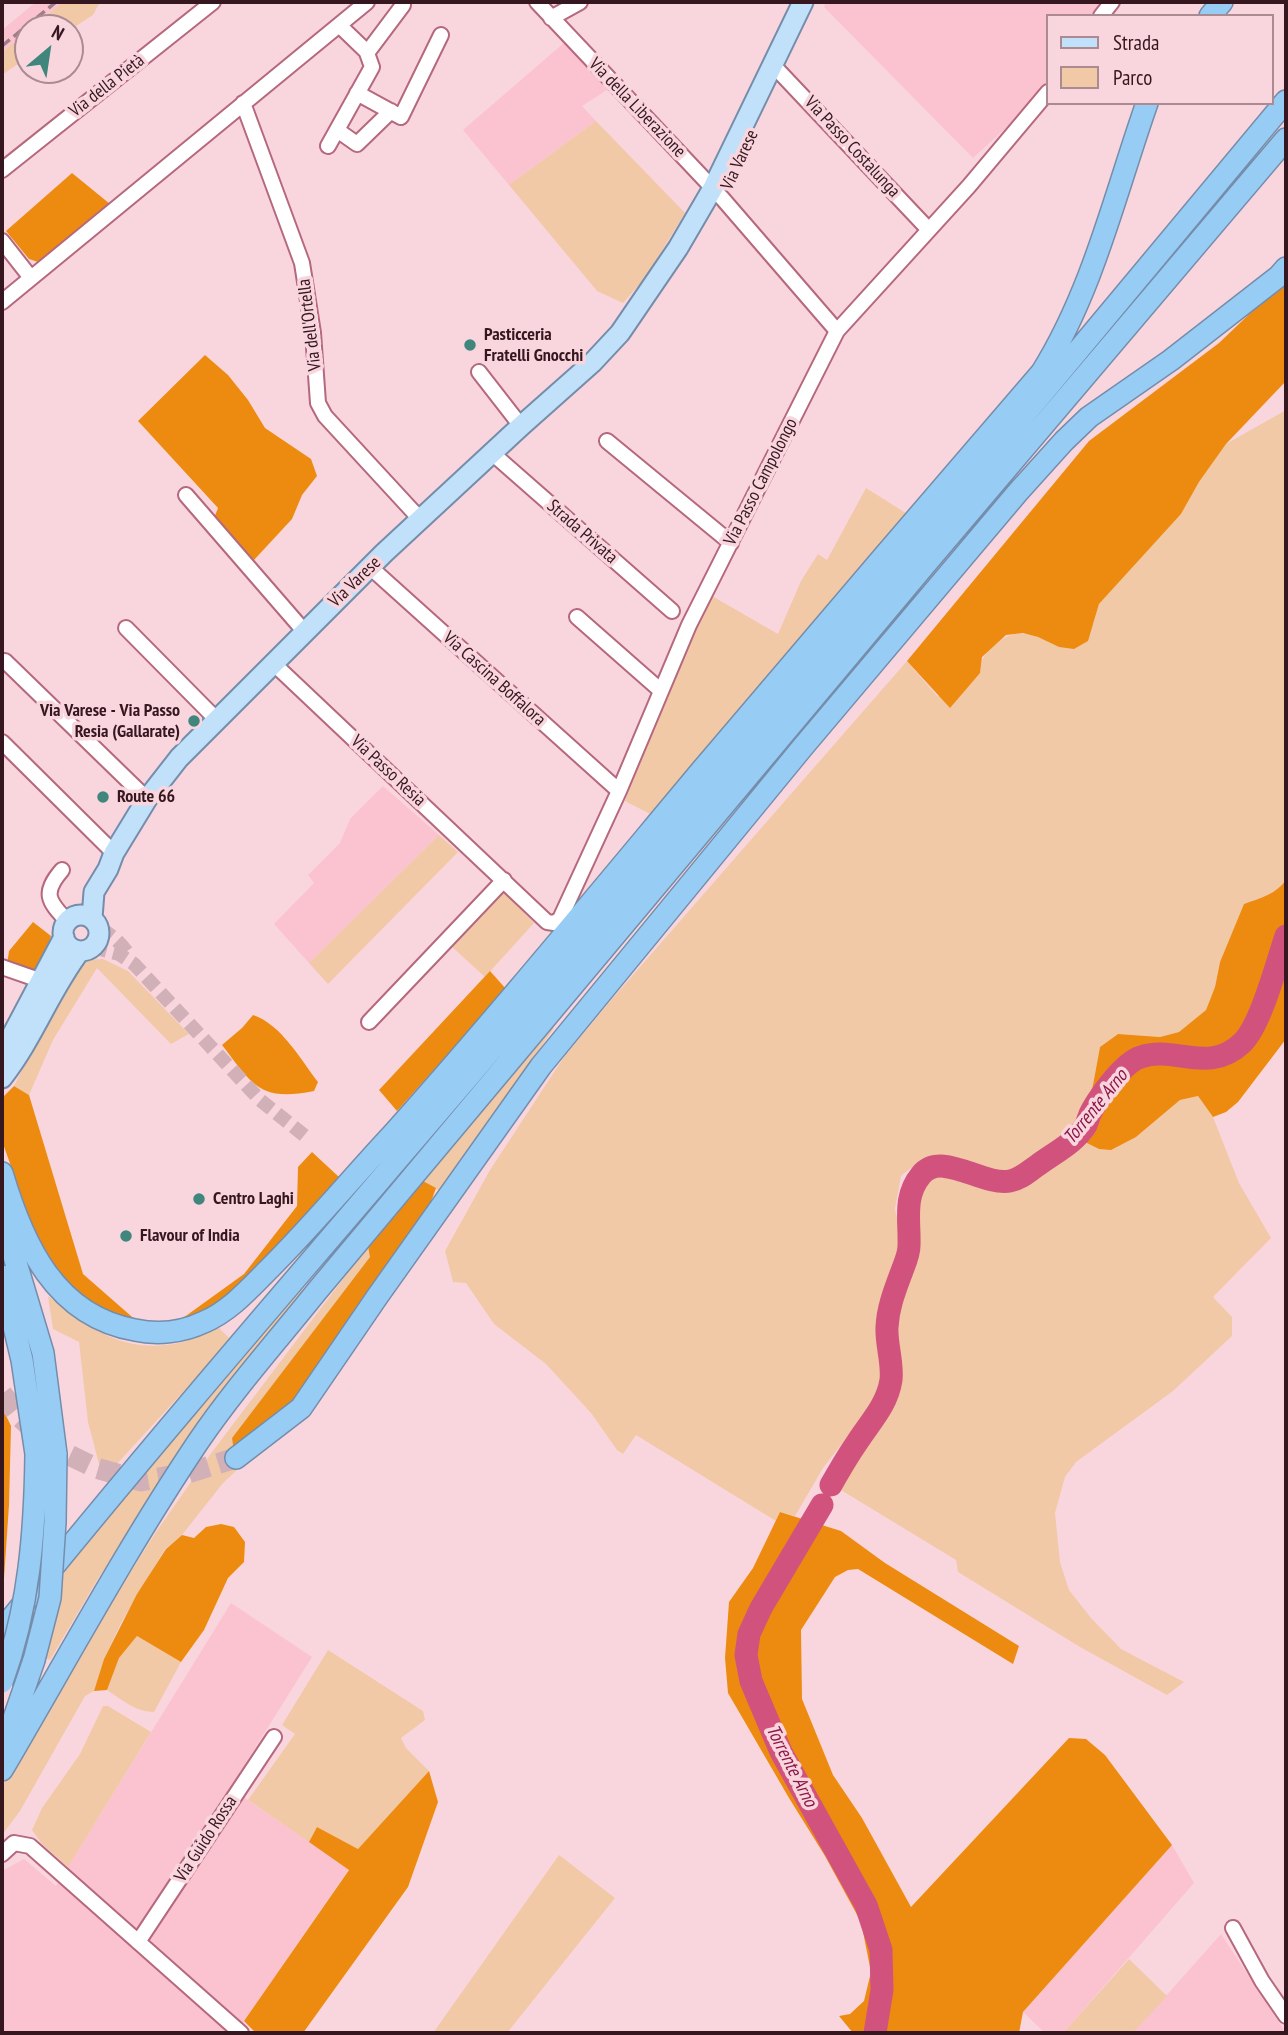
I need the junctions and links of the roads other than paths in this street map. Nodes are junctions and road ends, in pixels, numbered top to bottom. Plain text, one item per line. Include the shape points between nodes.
1 (213, 2) edge
2 (367, 2) edge
3 (537, 2) edge
4 (579, 2) edge
5 (804, 2) edge
6 (403, 5) dead end
7 (551, 18) junction
8 (339, 25) junction
9 (441, 35) dead end
10 (367, 52) junction
11 (776, 68) junction
12 (357, 93) junction
13 (1046, 94) edge
14 (1286, 101) edge
15 (243, 103) junction
16 (1146, 105) edge
17 (391, 111) junction
18 (337, 130) junction
19 (1286, 139) edge
20 (328, 146) dead end
21 (2, 170) edge
22 (718, 193) junction
23 (929, 230) junction
24 (2, 241) edge
25 (1286, 268) edge
26 (31, 278) junction
27 (2, 302) edge
28 (837, 331) junction
29 (479, 372) dead end
30 (521, 426) junction
31 (607, 441) dead end
32 (492, 453) junction
33 (186, 495) dead end
34 (420, 519) junction
35 (731, 543) junction
36 (370, 567) junction
37 (672, 611) dead end
38 (577, 617) dead end
39 (126, 628) dead end
40 (304, 631) junction
41 (5, 661) dead end
42 (273, 663) junction
43 (660, 690) junction
44 (216, 719) junction
45 (2, 742) edge
46 (619, 791) junction
47 (147, 799) junction
48 (114, 853) junction
49 (62, 870) dead end
50 (504, 880) junction
51 (92, 918) junction
52 (554, 923) joint
53 (67, 925) junction
54 (80, 951) junction
55 (2, 967) edge
56 (42, 981) junction
57 (369, 1022) dead end
58 (15, 1032) edge
59 (2, 1054) edge
60 (2, 1078) edge
61 (2, 1173) edge
62 (2, 1216) edge
63 (2, 1276) edge
64 (46, 1454) junction
65 (236, 1458) tunnel mouth
66 (2, 1630) edge
67 (2, 1682) edge
68 (274, 1737) dead end
69 (2, 1741) edge
70 (2, 1770) edge
71 (2, 1854) edge
72 (1233, 1928) dead end
73 (138, 1942) junction
74 (1286, 2016) edge
75 (241, 2033) edge

1 - 21 street, Via della Pietà
2 - 8 street
3 - 7 street, Via della Liberazione
4 - 7 street
5 - 11 main road, Via Varese
6 - 10 street
7 - 22 street, Via della Liberazione
8 - 10 street
8 - 15 street
9 - 17 street via 401,117
10 - 12 street via 372,67
11 - 22 main road, Via Varese
11 - 23 street, Via Passo Costalunga
12 - 17 street
12 - 18 street
13 - 23 street, Via Passo Campolongo
14 - 66 highway via 818,665 122,1481
15 - 26 street
15 - 34 street, Via dell'Ortella via 302,263 318,403
16 - 61 highway via 1078,307 1042,372 461,1058 242,1296 204,1323 170,1332 152,1333 99,1320 66,1297 37,1261
17 - 18 street via 357,144
18 - 20 street
19 - 70 highway via 251,1374 164,1494
22 - 28 street, Via della Liberazione
22 - 30 main road, Via Varese via 620,333
23 - 28 street, Via Passo Campolongo
24 - 26 street
25 - 65 highway via 1171,360 1090,417 1054,451 541,1066 301,1408
26 - 27 street
28 - 35 street, Via Passo Campolongo
29 - 30 street
30 - 32 main road, Via Varese
31 - 35 street
32 - 34 main road, Via Varese
32 - 37 street, Strada Privata
33 - 40 street
34 - 36 main road, Via Varese
35 - 43 street, Via Passo Campolongo
36 - 40 main road, Via Varese
36 - 46 street, Via Cascina Boffalora
38 - 43 street
39 - 44 street
40 - 42 main road, Via Varese
41 - 47 street
42 - 44 main road, Via Varese
42 - 50 street, Via Passo Resia
43 - 46 street, Via Passo Campolongo
44 - 47 main road, Via Varese
45 - 48 street
46 - 52 street, Via Passo Campolongo via 560,919
47 - 48 main road, Via Varese
48 - 51 main road, Via Varese via 94,892
48 - 53 main road, Via Varese via 97,862
49 - 53 street via 51,882 49,897
50 - 52 street, Via Passo Resia via 547,922
50 - 57 street
51 - 53 main road via 80,914
51 - 54 main road via 100,929 99,939 90,949
53 - 54 main road via 71,947
53 - 56 main road, Via Varese
54 - 58 main road, Via Varese
55 - 56 street
56 - 58 main road, Via Varese
58 - 59 main road, Via Varese
58 - 60 main road, Via Varese via 14,1061
62 - 64 highway via 43,1353
63 - 64 highway
64 - 67 highway, bridge via 26,1599
64 - 69 highway, bridge via 55,1522 50,1598 34,1660
68 - 73 street, Via Guido Rossa
71 - 73 street via 14,1843 30,1846
72 - 74 street
73 - 75 street

